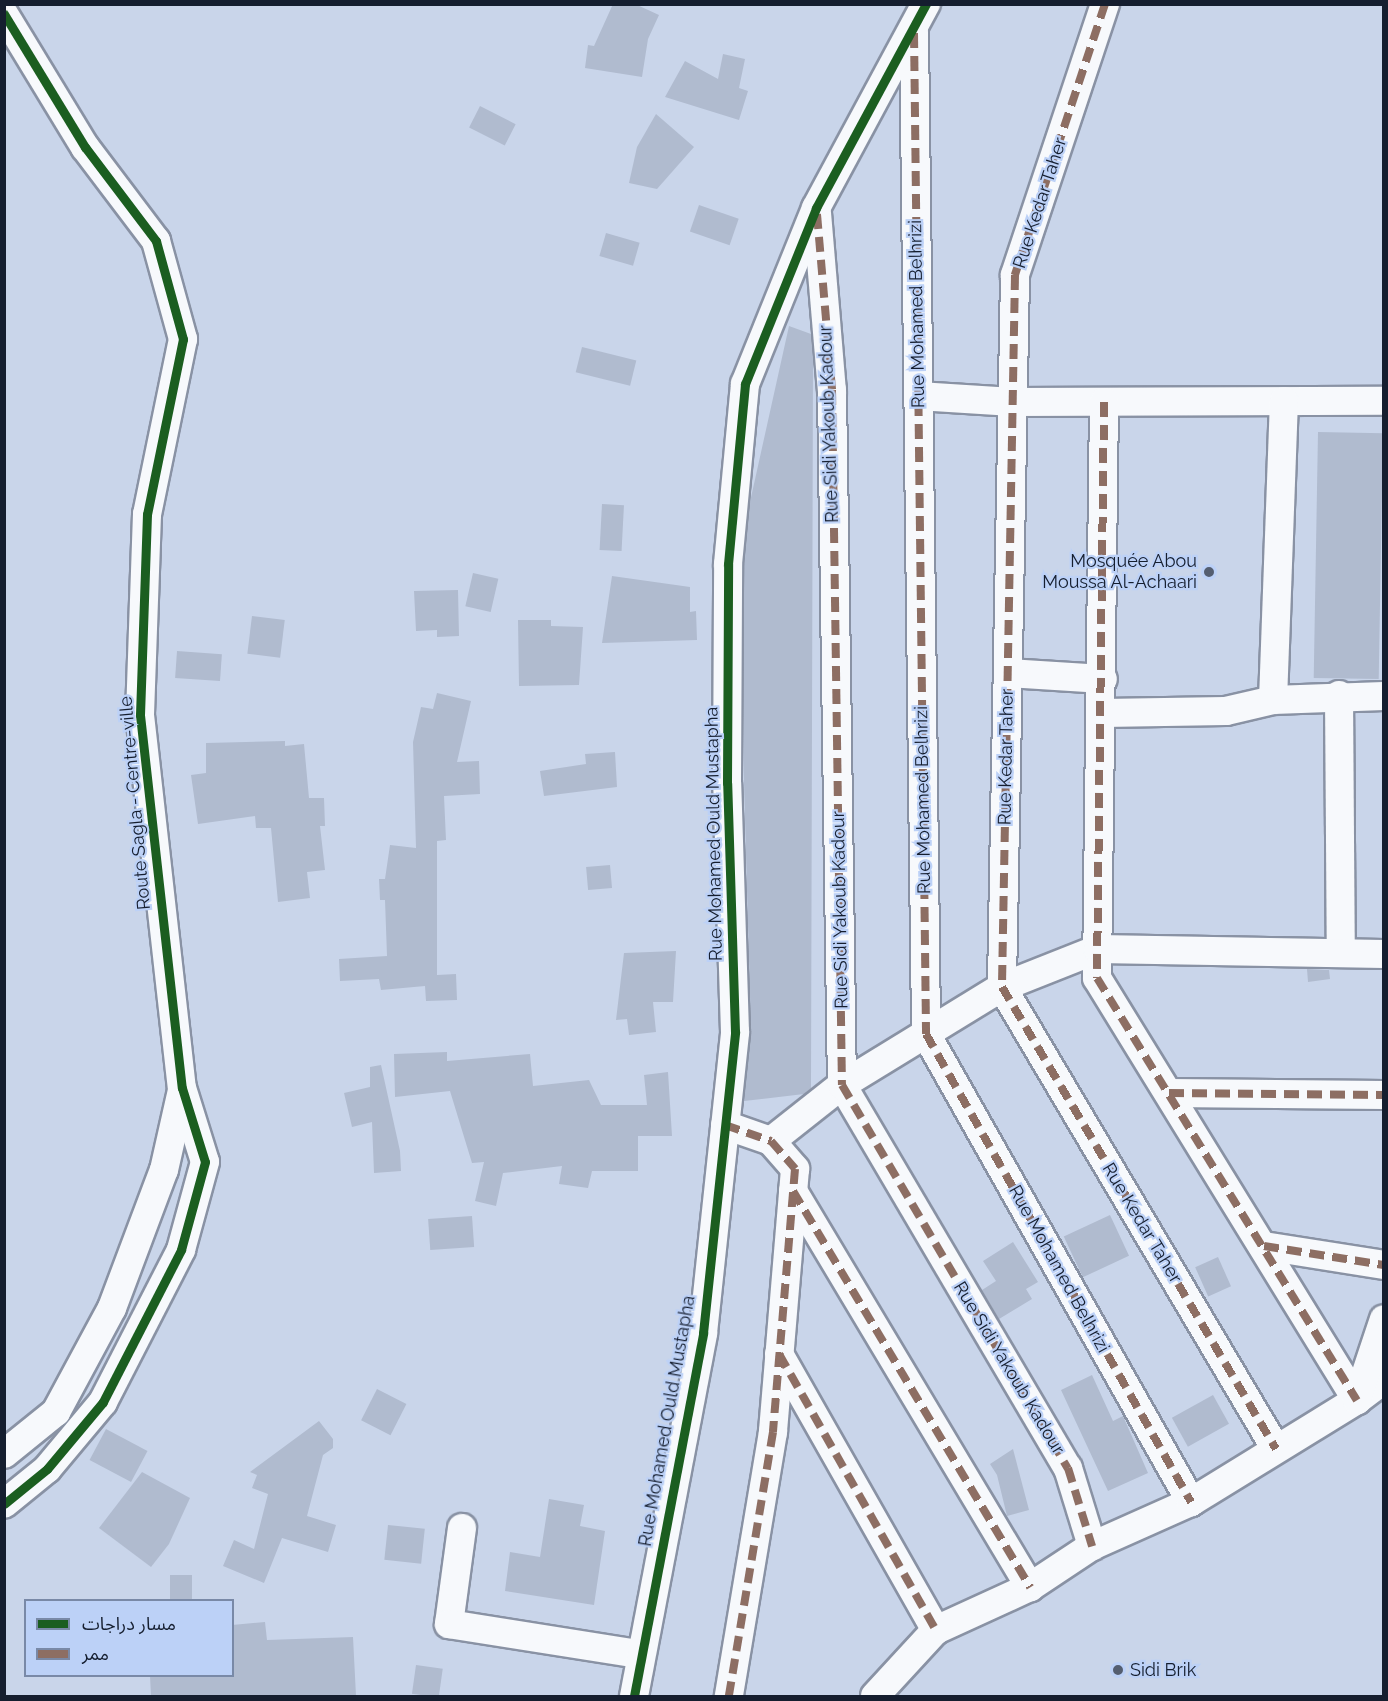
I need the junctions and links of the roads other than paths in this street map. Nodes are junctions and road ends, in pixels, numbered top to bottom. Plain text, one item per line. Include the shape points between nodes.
1 (1105, 4) edge
2 (4, 14) edge
3 (920, 17) edge
4 (816, 208) junction
5 (918, 396) junction
6 (1284, 401) junction
7 (1383, 401) edge
8 (1013, 402) junction
9 (1104, 402) junction
10 (1008, 673) junction
11 (1103, 679) junction
12 (1339, 695) junction
13 (1383, 696) edge
14 (1273, 700) junction
15 (1103, 712) junction
16 (1098, 949) junction
17 (1341, 953) junction
18 (1383, 954) edge
19 (1002, 987) junction
20 (926, 1034) junction
21 (842, 1085) junction
22 (182, 1088) junction
23 (1168, 1093) junction
24 (1383, 1095) edge
25 (725, 1125) junction
26 (771, 1141) junction
27 (794, 1191) junction
28 (1264, 1246) junction
29 (1383, 1265) edge
30 (1383, 1318) edge
31 (780, 1354) junction
32 (1383, 1380) edge
33 (1357, 1400) junction
34 (1276, 1449) junction
35 (4, 1454) edge
36 (1191, 1502) junction
37 (4, 1504) edge
38 (462, 1528) dead end
39 (1092, 1546) junction
40 (1030, 1587) junction
41 (936, 1630) junction
42 (639, 1654) junction
43 (634, 1696) edge
44 (729, 1696) edge
45 (874, 1696) edge

1 - 8 street, Rue Kedar Taher via 1015,275
2 - 22 street, Route Sagla - Centre-ville via 85,147 156,241 183,339 147,514 140,715
3 - 4 street, Rue Mohamed Ould Mustapha
3 - 5 street, Rue Mohamed Belhrizi
4 - 21 street, Rue Sidi Yakoub Kadour via 832,390
4 - 25 street, Rue Mohamed Ould Mustapha via 745,384 728,564 728,783 735,1032
5 - 8 street
5 - 20 street, Rue Mohamed Belhrizi
6 - 7 street
6 - 9 street
6 - 14 street
8 - 9 street
8 - 10 street, Rue Kedar Taher
9 - 11 street
10 - 11 street
10 - 19 street, Rue Kedar Taher
11 - 15 street
12 - 13 street
12 - 14 street
12 - 17 street
14 - 15 street via 1226,711
15 - 16 street
16 - 17 street
16 - 19 street
16 - 23 street via 1097,978
17 - 18 street
19 - 20 street
19 - 34 street, Rue Kedar Taher
20 - 21 street
20 - 36 street, Rue Mohamed Belhrizi
21 - 26 street
21 - 39 street, Rue Sidi Yakoub Kadour via 1068,1468
22 - 35 street, Route Sagla - Centre-ville via 164,1170 111,1308 56,1412
22 - 37 street, Route Sagla - Centre-ville via 205,1162 181,1250 102,1402 47,1469
23 - 24 street
23 - 28 street
25 - 26 street
25 - 42 street, Rue Mohamed Ould Mustapha via 703,1333
26 - 27 street via 795,1169
27 - 31 street
27 - 40 street
28 - 29 street
28 - 33 street
30 - 33 street
31 - 41 street
31 - 44 street via 773,1432
32 - 33 street
33 - 34 street
34 - 36 street
36 - 39 street
38 - 42 street via 449,1624
39 - 40 street
40 - 41 street
41 - 45 street
42 - 43 street, Rue Mohamed Ould Mustapha

